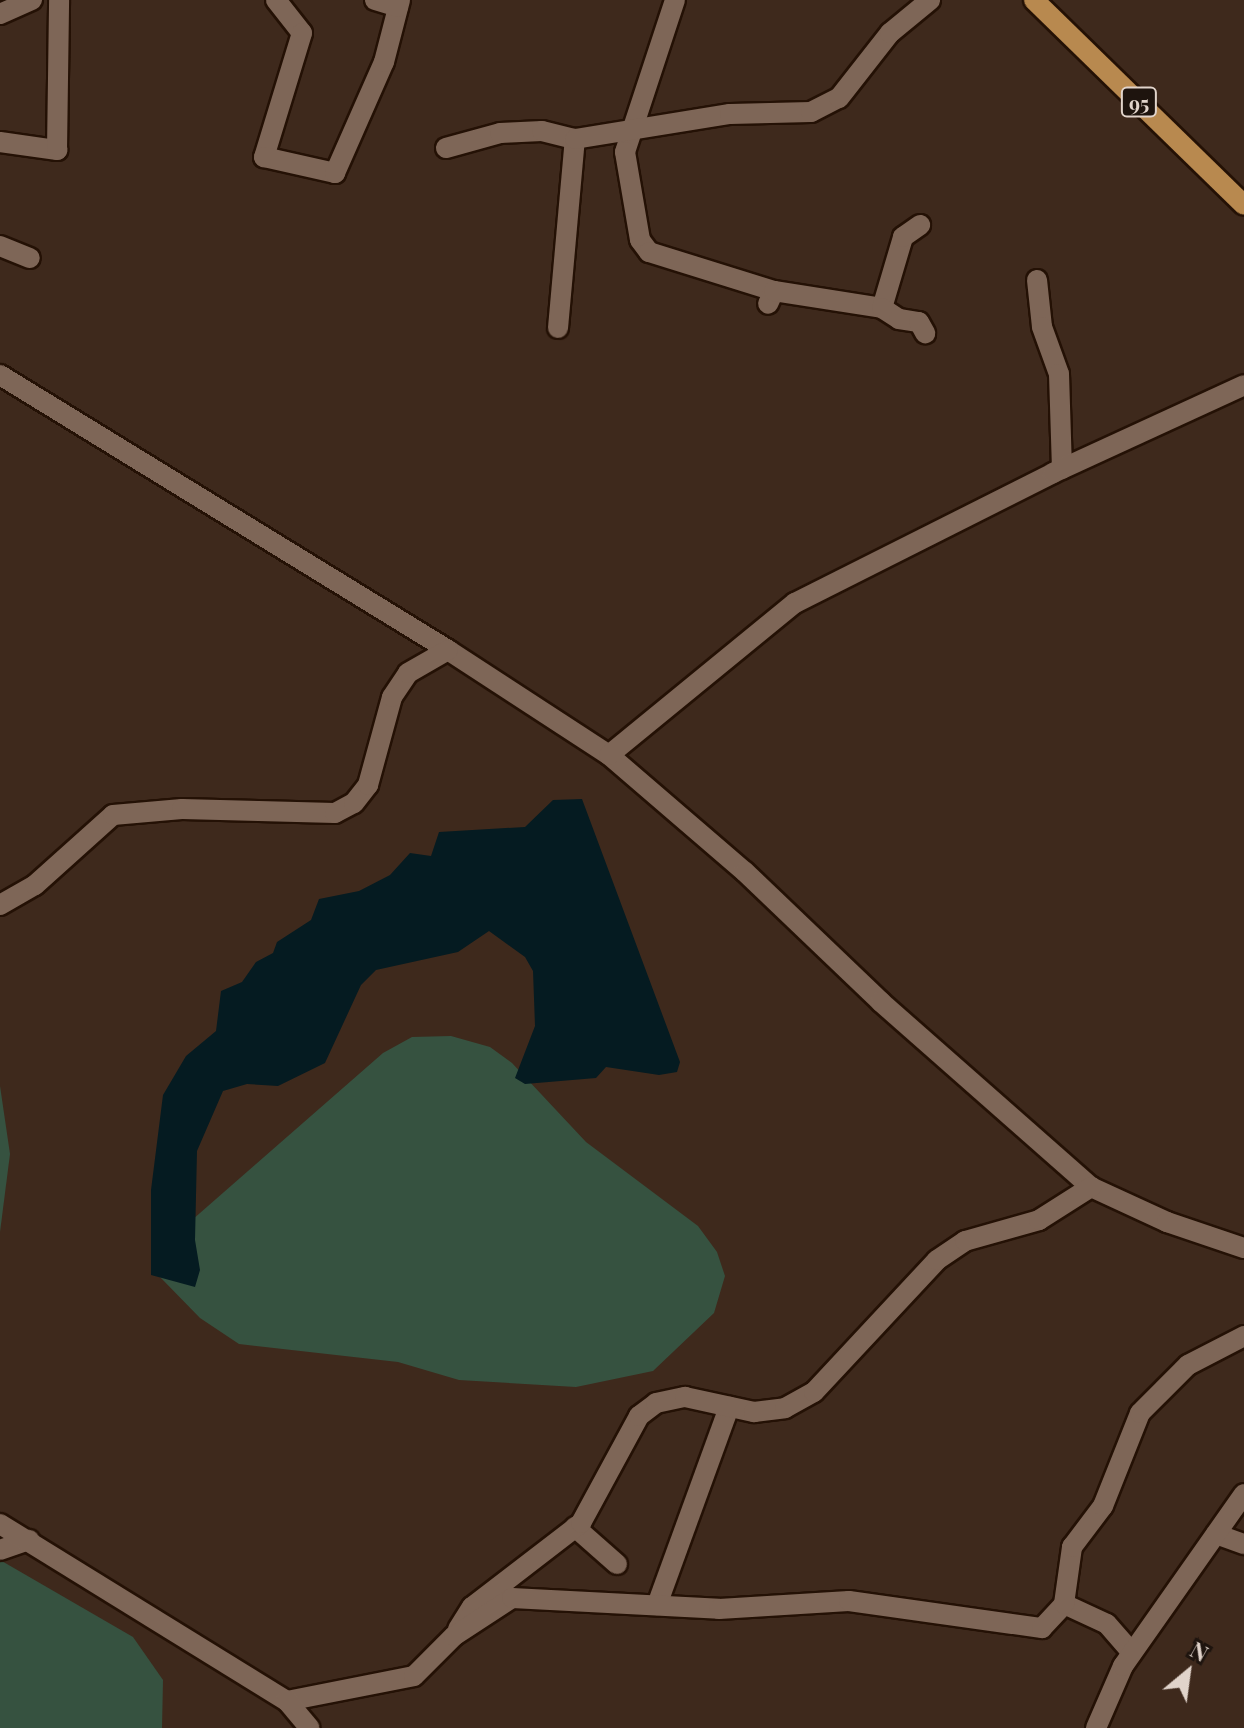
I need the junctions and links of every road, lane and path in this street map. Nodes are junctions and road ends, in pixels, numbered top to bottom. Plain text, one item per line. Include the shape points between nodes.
1 (32, 0) edge
2 (59, 0) edge
3 (276, 0) edge
4 (375, 0) edge
5 (675, 0) edge
6 (930, 0) edge
7 (1034, 0) edge
8 (399, 4) edge
9 (0, 14) edge
10 (630, 130) junction
11 (575, 139) junction
12 (0, 142) edge
13 (446, 148) dead end
14 (1244, 205) edge
15 (920, 225) dead end
16 (0, 246) edge
17 (30, 258) dead end
18 (1037, 280) dead end
19 (882, 308) junction
20 (558, 328) dead end
21 (925, 333) dead end
22 (0, 375) edge
23 (1244, 385) edge
24 (1062, 469) junction
25 (448, 650) junction
26 (609, 755) junction
27 (0, 905) edge
28 (1091, 1187) junction
29 (1244, 1248) edge
30 (1244, 1336) edge
31 (729, 1407) junction
32 (1244, 1494) edge
33 (0, 1524) edge
34 (575, 1527) junction
35 (1216, 1534) junction
36 (29, 1540) junction
37 (1244, 1544) edge
38 (0, 1550) edge
39 (617, 1564) dead end
40 (1064, 1604) junction
41 (657, 1605) junction
42 (454, 1636) junction
43 (1132, 1653) junction
44 (287, 1701) junction
45 (310, 1728) edge
46 (1096, 1728) edge

1 - 9 street
2 - 12 street via 57,150
3 - 8 street via 302,33 264,157 335,173 384,62
4 - 8 street
5 - 10 street
6 - 10 street via 890,33 839,98 811,112 730,114
7 - 14 main road, 95
10 - 11 street
10 - 19 street via 625,152 640,240 649,252 771,298
11 - 13 street via 542,131 500,133
11 - 20 street
15 - 19 street via 903,237
16 - 17 street
18 - 24 street via 1042,327 1059,374
19 - 21 street via 899,319 919,322
22 - 25 street
23 - 24 street
24 - 26 street via 795,603
25 - 26 street
25 - 27 street via 408,673 392,697 368,785 354,803 335,813 182,809 113,815 35,885
26 - 28 street
28 - 29 street via 1167,1222
28 - 31 street via 1039,1220 965,1241 937,1260 814,1392 785,1408 754,1412
30 - 40 street via 1188,1365 1140,1413 1103,1506 1072,1547
31 - 34 street via 685,1397 639,1416 602,1491
31 - 41 street
32 - 35 street
33 - 36 street
34 - 39 street
34 - 42 street via 472,1607
35 - 37 street
35 - 43 street
36 - 38 street
36 - 44 street
40 - 41 street via 1042,1628 849,1601 719,1609
40 - 43 street via 1107,1624
41 - 42 street via 512,1598
42 - 44 street via 414,1676
43 - 46 street
44 - 45 street

